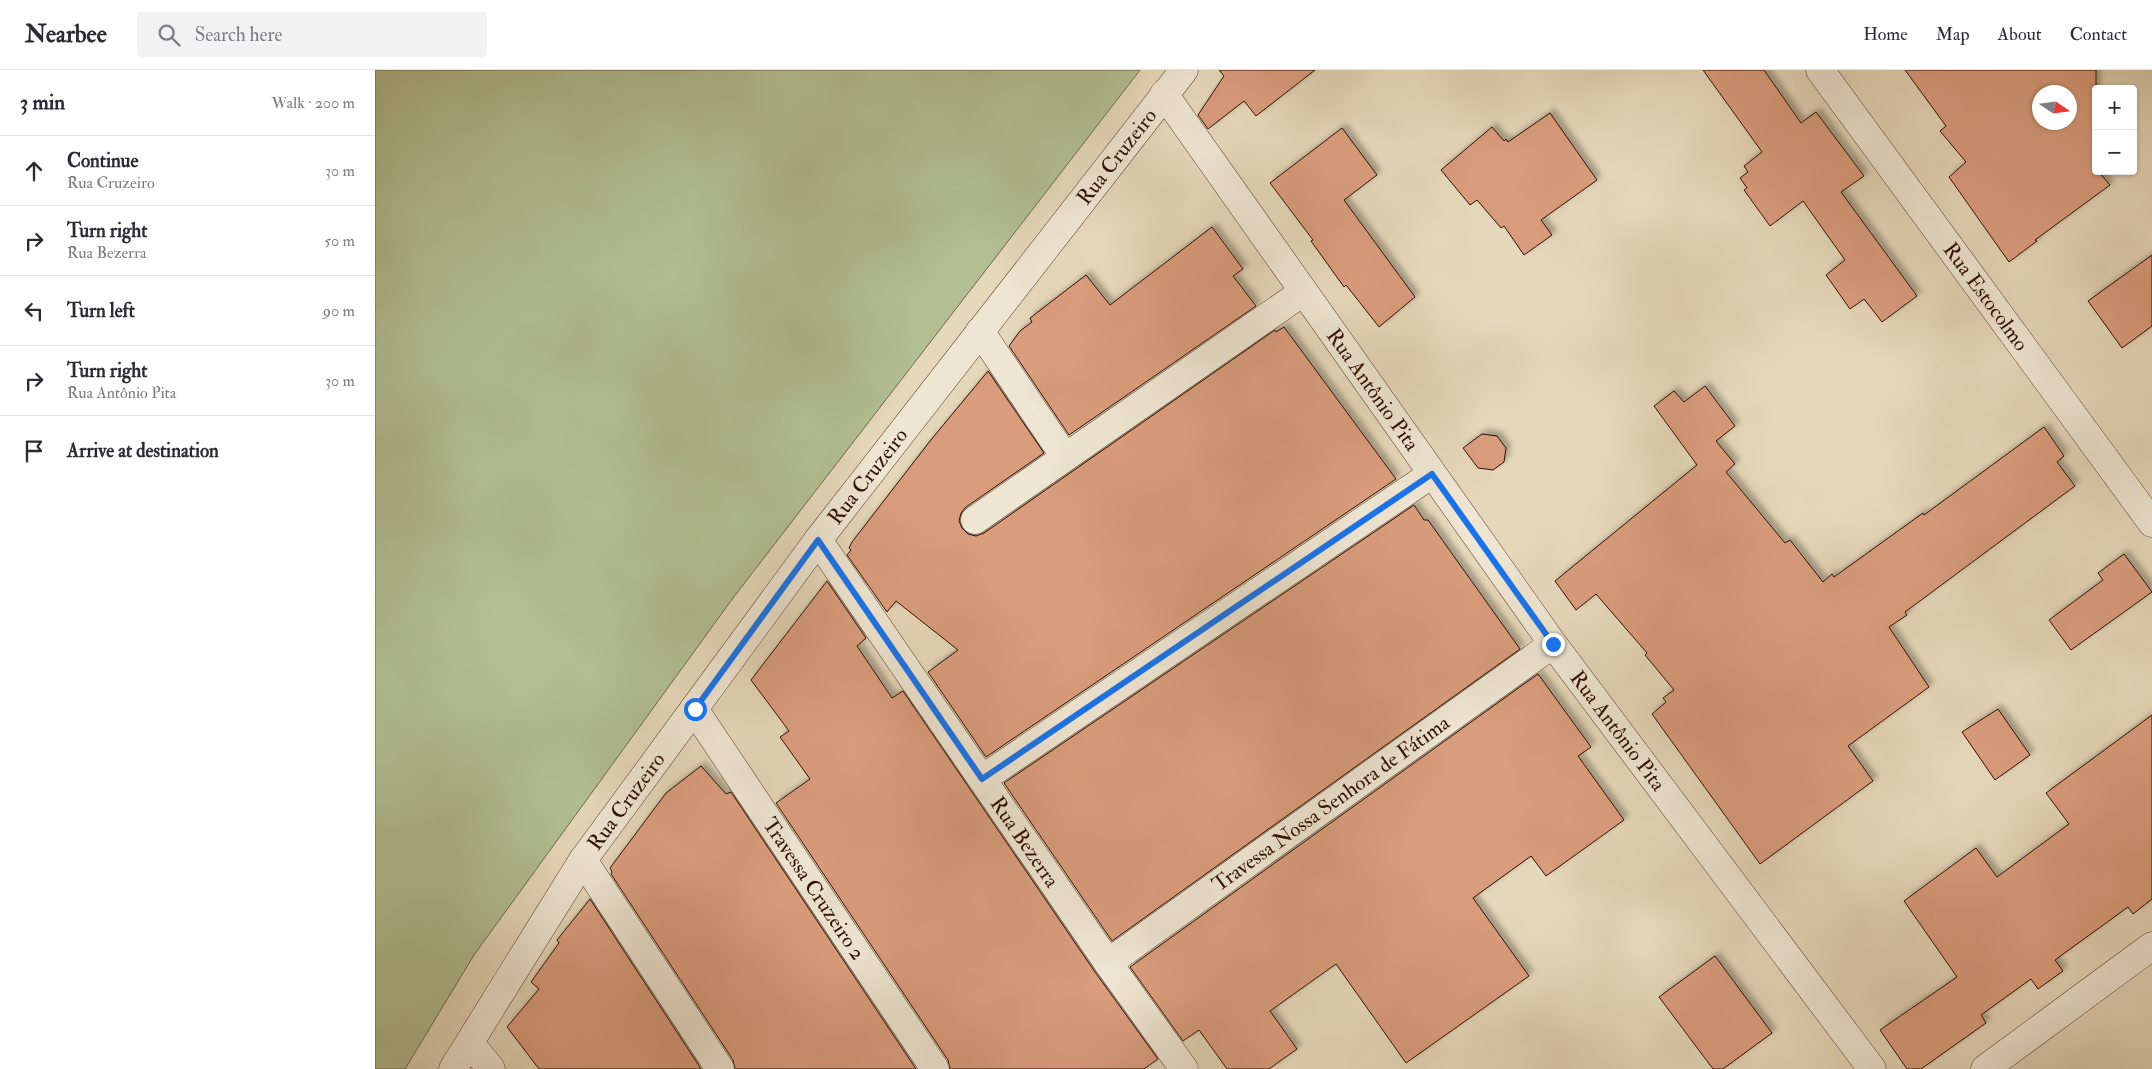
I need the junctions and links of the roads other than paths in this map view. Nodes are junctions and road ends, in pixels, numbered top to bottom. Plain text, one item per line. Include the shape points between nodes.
1 (1183, 70) edge
2 (1820, 70) edge
3 (1164, 94) junction
4 (1303, 292) junction
5 (980, 330) junction
6 (1065, 457) junction
7 (1432, 474) junction
8 (975, 520) dead end
9 (2152, 523) edge
10 (818, 540) junction
11 (1553, 644) junction
12 (695, 709) junction
13 (982, 779) junction
14 (583, 860) junction
15 (2152, 946) edge
16 (1108, 963) junction
17 (470, 1043) junction
18 (453, 1069) edge
19 (491, 1069) edge
20 (720, 1069) edge
21 (935, 1069) edge
22 (1184, 1069) edge
23 (1872, 1069) edge
24 (1985, 1069) edge

1 - 3 street, Rua Cruzeiro
2 - 9 street, Rua Estocolmo
3 - 4 street, Rua Antônio Pita
3 - 5 street, Rua Cruzeiro
4 - 6 street
4 - 7 street, Rua Antônio Pita
5 - 6 street
5 - 10 street, Rua Cruzeiro
6 - 8 street
7 - 11 street, Rua Antônio Pita
7 - 13 street
10 - 12 street, Rua Cruzeiro
10 - 13 street, Rua Bezerra
11 - 16 street, Travessa Nossa Senhora de Fátima
11 - 23 street, Rua Antônio Pita
12 - 14 street, Rua Cruzeiro
12 - 21 street, Travessa Cruzeiro 2
13 - 16 street, Rua Bezerra
14 - 17 street, Rua Cruzeiro
14 - 20 street
15 - 24 street
16 - 22 street, Rua Bezerra
17 - 18 street, Rua Cruzeiro
17 - 19 street

